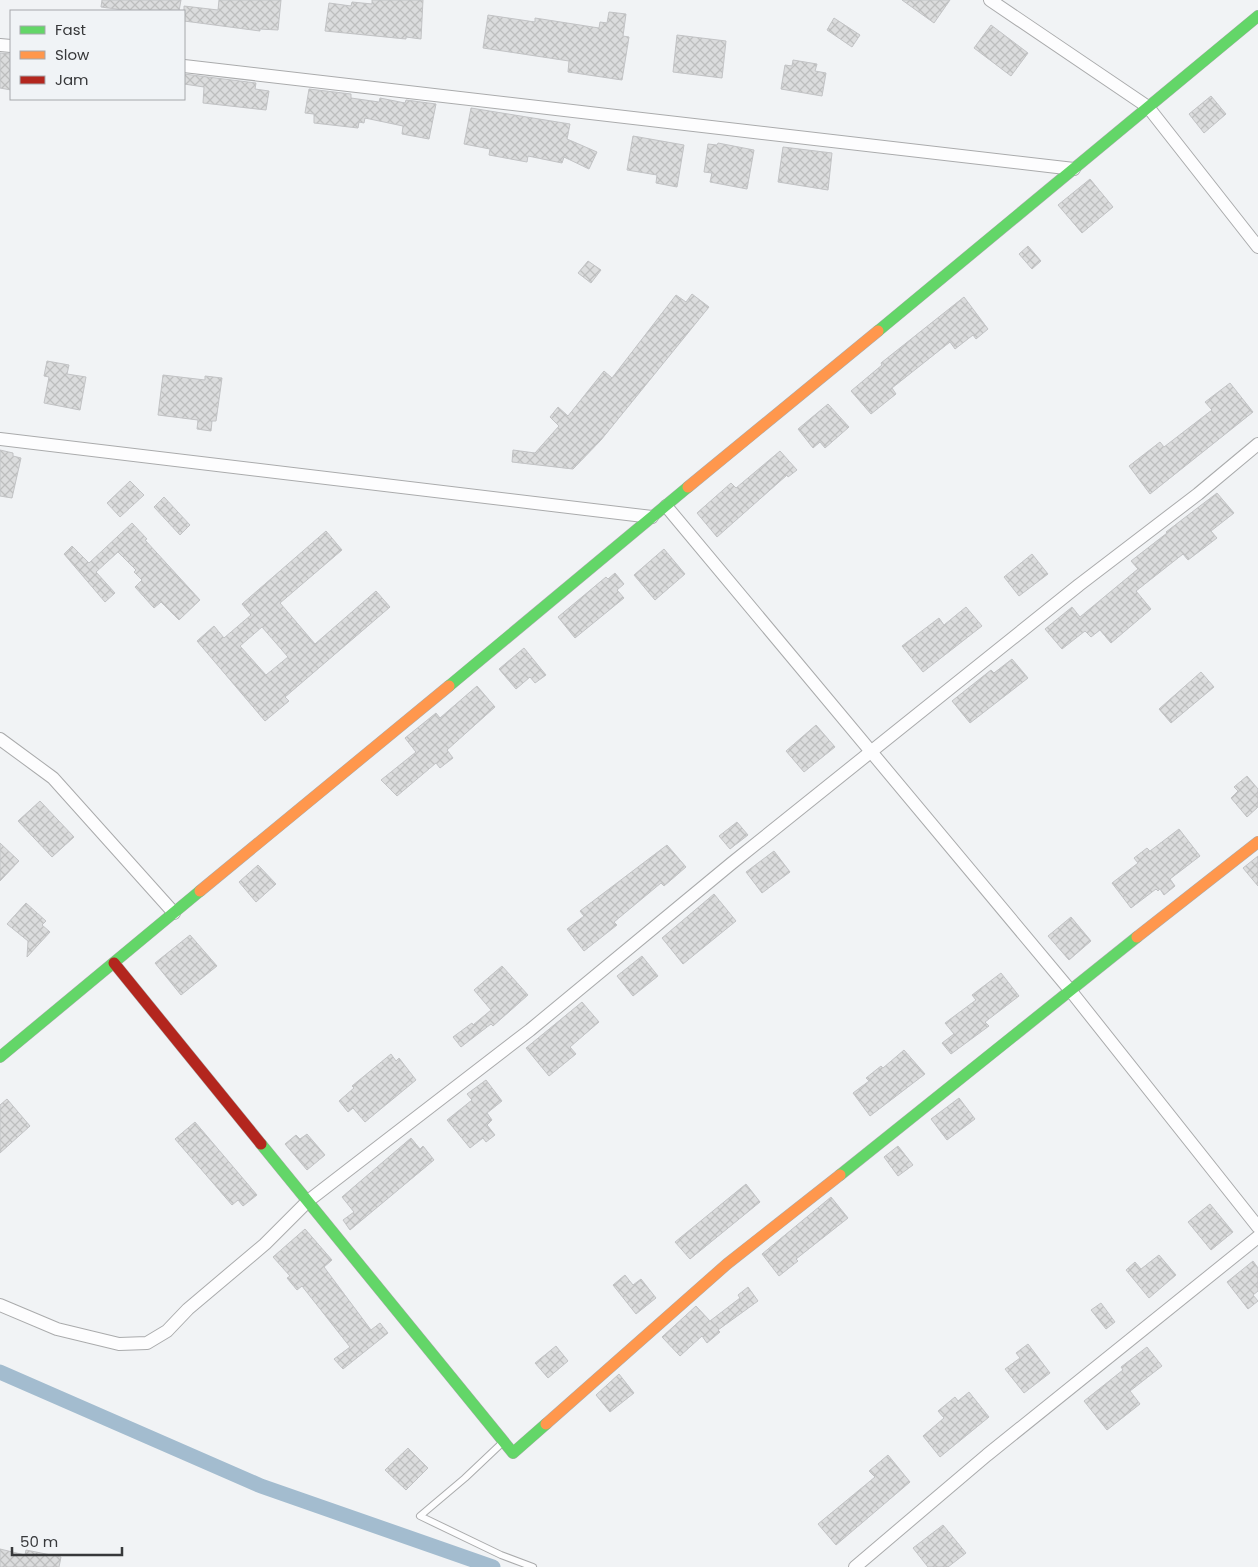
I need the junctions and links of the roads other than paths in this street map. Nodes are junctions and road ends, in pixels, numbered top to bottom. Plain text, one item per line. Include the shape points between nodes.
1 (990, 0) edge
2 (1258, 16) edge
3 (185, 66) edge
4 (1148, 107) junction
5 (1074, 168) junction
6 (1258, 247) edge
7 (0, 439) edge
8 (1258, 444) edge
9 (666, 506) junction
10 (652, 517) junction
11 (0, 739) edge
12 (871, 753) junction
13 (1258, 842) edge
14 (174, 913) junction
15 (114, 962) junction
16 (1070, 990) junction
17 (0, 1057) edge
18 (308, 1201) junction
19 (1258, 1228) edge
20 (1258, 1237) edge
21 (0, 1305) edge
22 (504, 1442) junction
23 (533, 1567) edge
24 (855, 1567) edge

1 - 4 street
2 - 4 street
3 - 5 street
4 - 5 street
4 - 6 street
5 - 9 street
7 - 10 street
8 - 12 street
9 - 10 street
9 - 12 street
10 - 14 street
11 - 14 street via 53,778
12 - 16 street
12 - 18 street via 530,1030
13 - 16 street
14 - 15 street
15 - 17 street
15 - 18 street
16 - 19 street
16 - 22 street via 954,1087 727,1264 513,1453
18 - 21 street via 167,1331 147,1343 119,1344 57,1329
18 - 22 street
20 - 24 street via 987,1455
22 - 23 lane via 420,1516 500,1555

